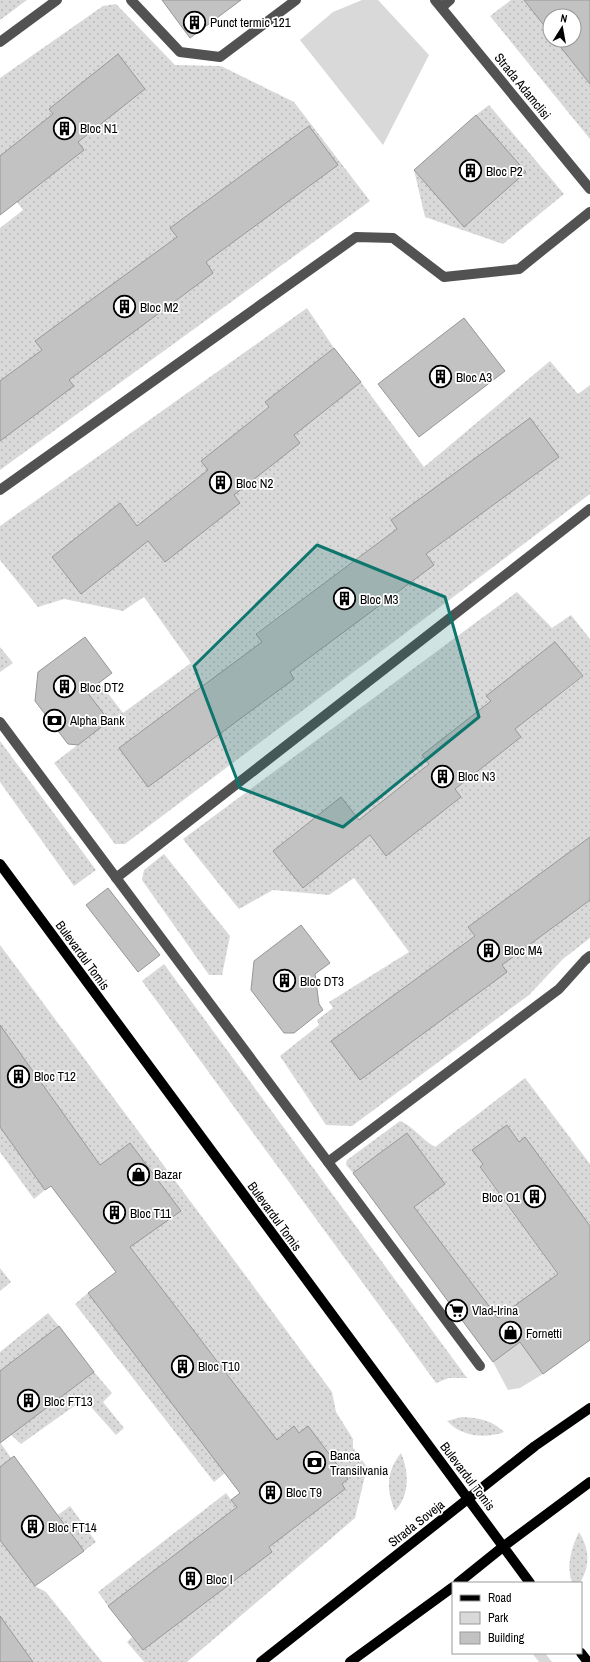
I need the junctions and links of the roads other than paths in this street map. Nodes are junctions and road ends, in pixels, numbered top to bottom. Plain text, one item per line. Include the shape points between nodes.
1 (58, 0) edge
2 (131, 0) edge
3 (296, 0) edge
4 (450, 0) edge
5 (438, 4) edge
6 (0, 42) edge
7 (590, 188) edge
8 (590, 212) edge
9 (0, 490) edge
10 (590, 509) edge
11 (0, 722) edge
12 (0, 864) edge
13 (116, 878) junction
14 (590, 956) edge
15 (328, 1162) junction
16 (480, 1366) dead end
17 (590, 1408) edge
18 (590, 1482) edge
19 (468, 1499) junction
20 (504, 1546) junction
21 (459, 1582) edge
22 (529, 1582) edge
23 (452, 1588) edge
24 (582, 1654) edge
25 (261, 1662) edge
26 (350, 1662) edge
27 (588, 1662) edge

1 - 6 street
2 - 3 street via 180,52 220,57
4 - 5 street
5 - 7 street, Strada Adamclisi
8 - 9 street via 519,270 444,277 393,238 356,237
10 - 13 street
11 - 13 street
12 - 19 main road, Bulevardul Tomis
13 - 15 street
14 - 15 street via 559,989
15 - 16 street
17 - 19 main road, Strada Soveja via 535,1446
18 - 20 main road
19 - 20 main road, Bulevardul Tomis
19 - 25 main road, Strada Soveja
20 - 21 main road
20 - 22 main road, Bulevardul Tomis
23 - 26 main road
24 - 27 main road

